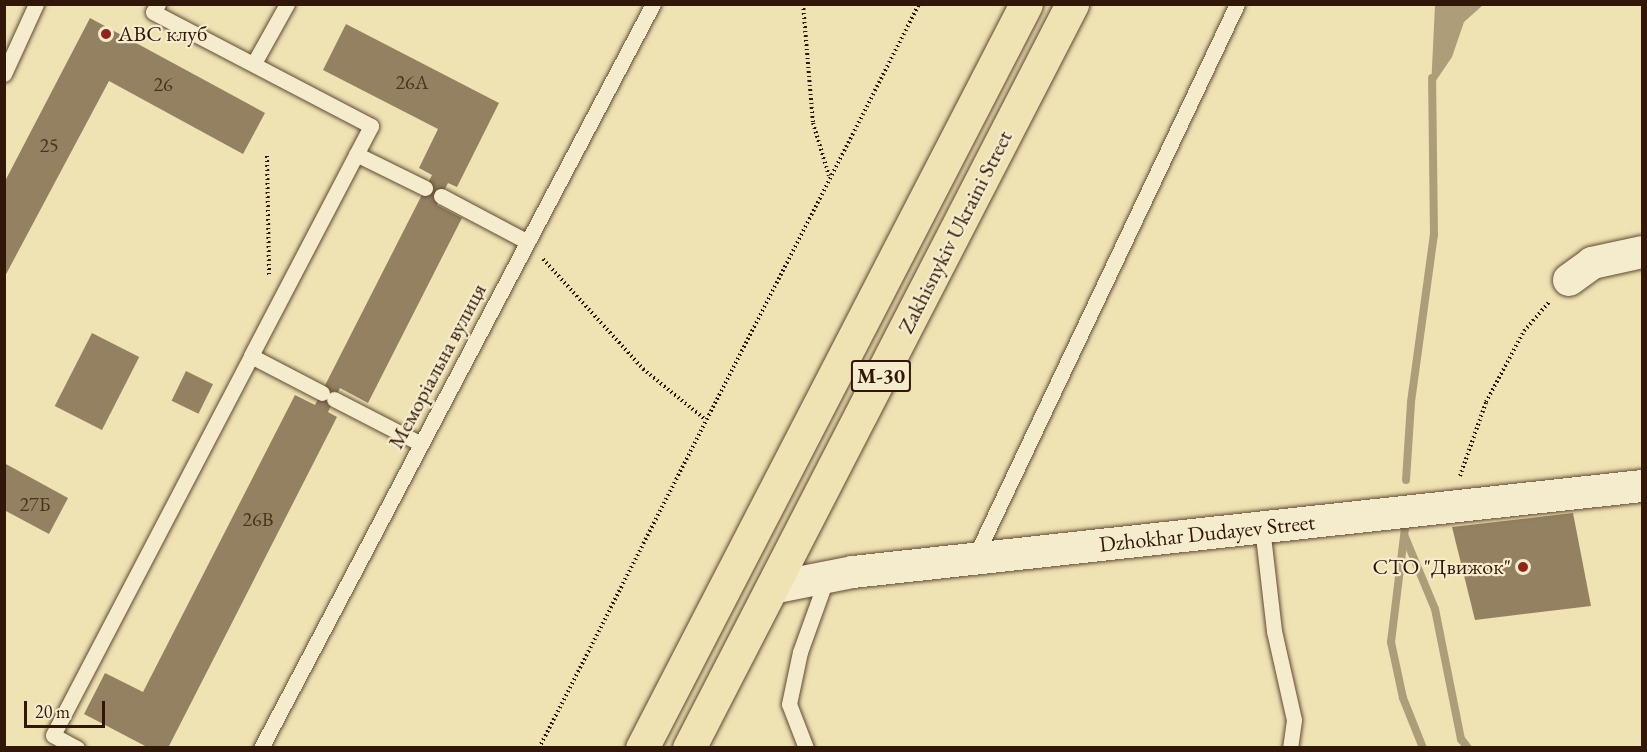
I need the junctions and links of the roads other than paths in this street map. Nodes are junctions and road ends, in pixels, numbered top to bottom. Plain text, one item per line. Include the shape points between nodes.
1 (36, 4) edge
2 (158, 4) edge
3 (287, 4) edge
4 (653, 4) edge
5 (1026, 4) edge
6 (1072, 4) edge
7 (1237, 4) edge
8 (254, 63) junction
9 (4, 74) edge
10 (356, 154) junction
11 (425, 188) dead end
12 (441, 196) dead end
13 (528, 242) junction
14 (1642, 252) edge
15 (1569, 280) road end
16 (251, 356) junction
17 (421, 444) junction
18 (1642, 486) edge
19 (1262, 527) junction
20 (974, 559) junction
21 (827, 577) junction
22 (772, 588) junction
23 (77, 747) edge
24 (261, 747) edge
25 (642, 747) edge
26 (689, 747) edge
27 (806, 747) edge
28 (1290, 747) edge

1 - 9 lane
2 - 8 lane via 153,12
3 - 8 lane
4 - 13 lane, Меморіальна вулиця
5 - 25 highway, Zakhisnykiv Ukraini Street / М-30
6 - 22 highway, Zakhisnykiv Ukraini Street / М-30
7 - 20 lane
8 - 10 lane via 371,126
10 - 11 lane
10 - 16 lane
12 - 13 lane
13 - 17 lane, Меморіальна вулиця
14 - 15 street via 1592,263
16 - 17 lane
16 - 23 lane via 53,735
17 - 24 lane, Меморіальна вулиця
18 - 19 street, Dzhokhar Dudayev Street
19 - 20 street, Dzhokhar Dudayev Street
19 - 28 lane via 1274,631 1294,720
20 - 21 street, Dzhokhar Dudayev Street
21 - 22 street, Dzhokhar Dudayev Street
21 - 27 lane via 800,652 789,704
22 - 26 highway, Zakhisnykiv Ukraini Street / М-30

